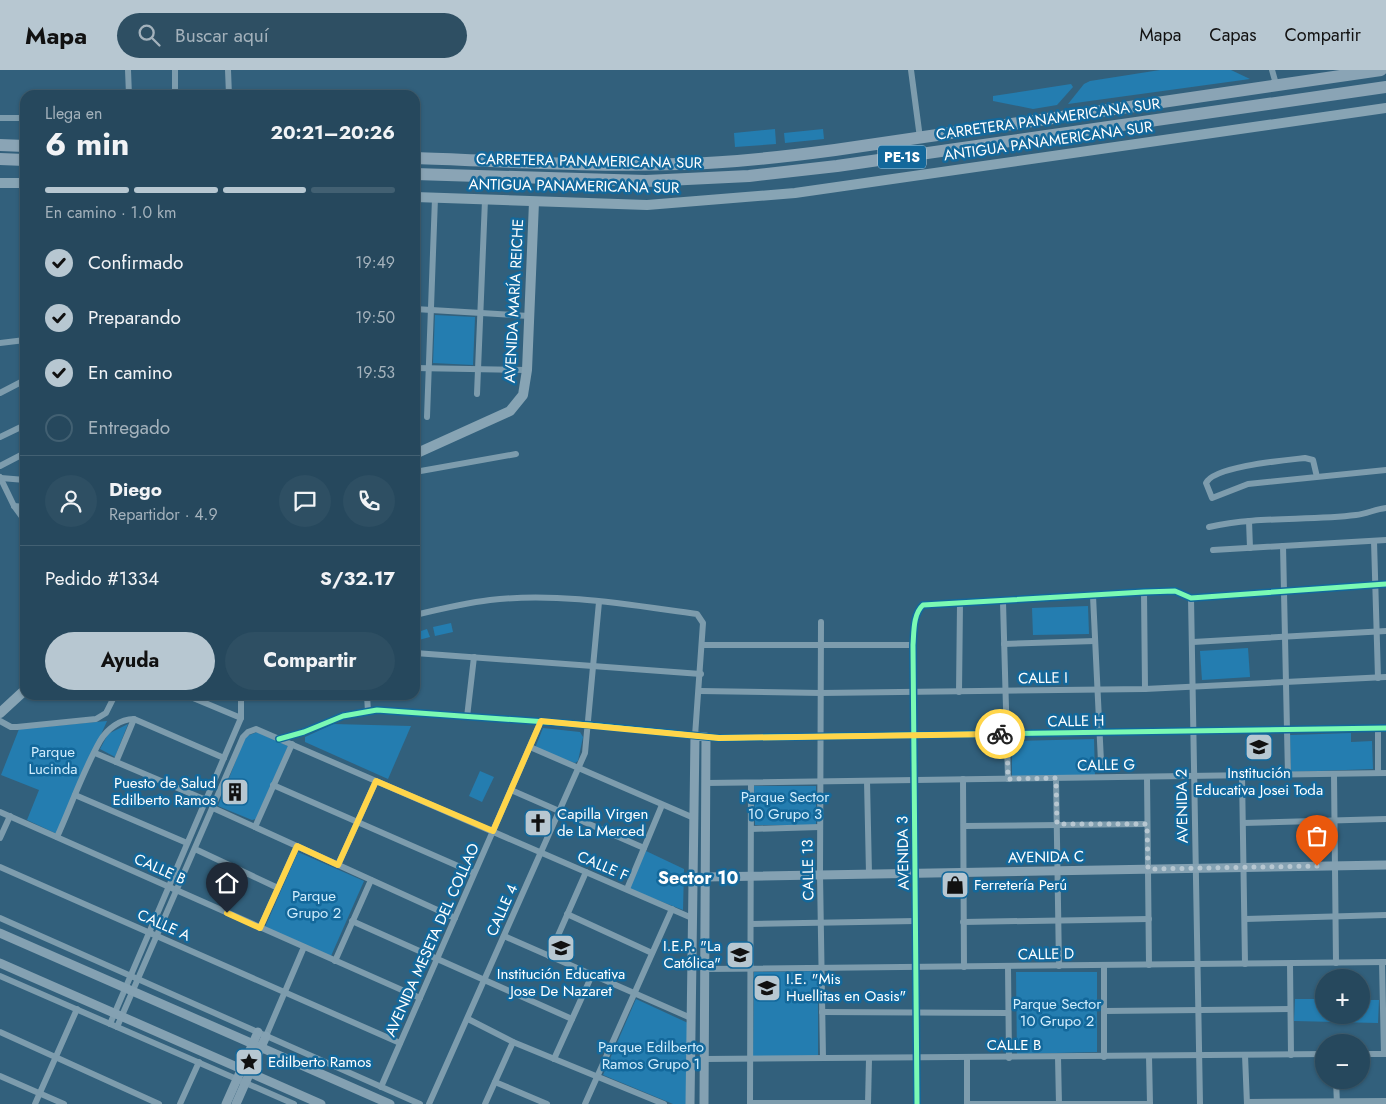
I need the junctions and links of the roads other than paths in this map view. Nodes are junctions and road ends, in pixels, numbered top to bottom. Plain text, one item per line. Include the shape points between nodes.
1 (128, 70) edge
2 (175, 70) edge
3 (228, 70) edge
4 (911, 70) edge
5 (1272, 70) edge
6 (1381, 70) edge
7 (1276, 84) junction
8 (1386, 87) edge
9 (129, 90) edge
10 (175, 90) edge
11 (229, 90) edge
12 (1386, 108) edge
13 (0, 118) edge
14 (20, 118) edge
15 (920, 138) junction
16 (0, 145) edge
17 (20, 146) edge
18 (420, 158) edge
19 (0, 159) edge
20 (20, 160) edge
21 (420, 174) edge
22 (0, 183) edge
23 (20, 183) edge
24 (420, 197) edge
25 (435, 198) junction
26 (484, 200) junction
27 (534, 202) junction
28 (420, 310) edge
29 (430, 310) junction
30 (480, 313) junction
31 (529, 316) junction
32 (20, 341) edge
33 (0, 343) edge
34 (420, 368) edge
35 (428, 368) junction
36 (478, 369) junction
37 (526, 370) junction
38 (20, 383) edge
39 (0, 393) edge
40 (477, 394) dead end
41 (427, 417) dead end
42 (20, 427) edge
43 (0, 437) edge
44 (420, 452) edge
45 (516, 454) dead end
46 (20, 456) edge
47 (0, 466) edge
48 (1386, 470) edge
49 (420, 471) edge
50 (1316, 477) junction
51 (0, 478) edge
52 (20, 480) edge
53 (14, 506) junction
54 (20, 507) edge
55 (1386, 508) edge
56 (20, 514) edge
57 (1249, 521) junction
58 (1210, 527) dead end
59 (1386, 540) edge
60 (1374, 541) junction
61 (1283, 546) junction
62 (1250, 548) junction
63 (1213, 550) dead end
64 (1386, 584) edge
65 (1376, 585) junction
66 (1144, 592) junction
67 (1283, 592) junction
68 (1093, 596) junction
69 (1191, 598) junction
70 (599, 602) junction
71 (1003, 602) junction
72 (960, 604) junction
73 (420, 614) edge
74 (821, 622) dead end
75 (1386, 631) edge
76 (1376, 632) junction
77 (1285, 638) junction
78 (1095, 641) junction
79 (1193, 642) junction
80 (1004, 644) junction
81 (702, 645) junction
82 (913, 645) junction
83 (821, 646) junction
84 (420, 653) edge
85 (474, 657) junction
86 (594, 666) junction
87 (701, 674) junction
88 (1378, 678) junction
89 (1386, 678) edge
90 (1286, 683) junction
91 (1193, 685) junction
92 (1144, 689) junction
93 (1097, 690) junction
94 (700, 691) junction
95 (913, 692) junction
96 (959, 692) junction
97 (1005, 692) junction
98 (821, 693) junction
99 (20, 695) edge
100 (112, 700) edge
101 (198, 700) edge
102 (241, 700) edge
103 (367, 700) edge
104 (368, 712) junction
105 (0, 713) edge
106 (467, 717) junction
107 (242, 718) junction
108 (134, 719) junction
109 (0, 721) edge
110 (541, 721) junction
111 (589, 725) junction
112 (1378, 728) junction
113 (1386, 728) edge
114 (1194, 731) junction
115 (1288, 731) junction
116 (1099, 733) junction
117 (1007, 734) junction
118 (695, 736) junction
119 (914, 736) junction
120 (706, 737) junction
121 (821, 737) junction
122 (279, 739) junction
123 (292, 744) junction
124 (530, 747) junction
125 (95, 753) junction
126 (224, 758) junction
127 (116, 762) junction
128 (1101, 762) dead end
129 (579, 768) junction
130 (1378, 773) junction
131 (1386, 773) edge
132 (1334, 774) junction
133 (1242, 775) junction
134 (1288, 775) junction
135 (1194, 776) junction
136 (1147, 777) junction
137 (1056, 778) junction
138 (963, 779) junction
139 (1008, 779) junction
140 (914, 780) junction
141 (376, 781) junction
142 (820, 781) junction
143 (867, 781) junction
144 (752, 782) junction
145 (706, 783) junction
146 (274, 785) junction
147 (511, 790) junction
148 (75, 795) junction
149 (206, 800) junction
150 (662, 805) junction
151 (212, 808) junction
152 (0, 812) edge
153 (559, 812) junction
154 (10, 816) junction
155 (694, 818) junction
156 (1386, 819) edge
157 (1335, 820) junction
158 (357, 822) junction
159 (1243, 823) junction
160 (1057, 824) junction
161 (1147, 824) junction
162 (964, 826) junction
163 (254, 827) junction
164 (820, 828) junction
165 (751, 829) junction
166 (493, 831) junction
167 (0, 838) edge
168 (57, 838) junction
169 (187, 843) junction
170 (297, 846) junction
171 (644, 848) junction
172 (194, 850) junction
173 (541, 852) junction
174 (338, 865) junction
175 (1386, 865) edge
176 (1335, 866) junction
177 (0, 867) edge
178 (1196, 868) junction
179 (1244, 868) junction
180 (1148, 869) junction
181 (1058, 871) junction
182 (586, 872) junction
183 (474, 873) junction
184 (963, 873) junction
185 (869, 874) junction
186 (916, 874) junction
187 (820, 875) junction
188 (751, 877) junction
189 (706, 878) junction
190 (371, 880) junction
191 (168, 887) junction
192 (278, 888) junction
193 (177, 890) junction
194 (627, 890) junction
195 (672, 909) junction
196 (567, 914) junction
197 (1386, 916) edge
198 (1336, 917) junction
199 (0, 918) edge
200 (455, 918) junction
201 (692, 918) junction
202 (1148, 919) junction
203 (1245, 919) junction
204 (1058, 920) junction
205 (352, 921) junction
206 (916, 921) junction
207 (963, 922) junction
208 (822, 923) junction
209 (751, 924) junction
210 (260, 928) junction
211 (149, 932) junction
212 (0, 933) edge
213 (157, 936) junction
214 (504, 936) junction
215 (304, 947) junction
216 (652, 952) junction
217 (549, 956) junction
218 (437, 959) junction
219 (335, 961) junction
220 (1384, 962) edge
221 (0, 963) edge
222 (1336, 963) junction
223 (1245, 964) junction
224 (1290, 964) junction
225 (1149, 965) junction
226 (1198, 965) junction
227 (1059, 966) junction
228 (1104, 966) junction
229 (964, 967) junction
230 (1008, 967) junction
231 (751, 968) junction
232 (822, 968) junction
233 (916, 968) junction
234 (706, 969) junction
235 (592, 975) junction
236 (0, 976) edge
237 (130, 976) junction
238 (138, 980) junction
239 (485, 980) junction
240 (129, 990) junction
241 (285, 992) junction
242 (634, 993) junction
243 (420, 998) junction
244 (1384, 1008) edge
245 (77, 1009) junction
246 (1290, 1009) junction
247 (1198, 1010) junction
248 (1104, 1011) junction
249 (822, 1012) junction
250 (917, 1012) junction
251 (1008, 1013) junction
252 (118, 1015) junction
253 (691, 1018) junction
254 (468, 1019) junction
255 (572, 1019) junction
256 (110, 1024) junction
257 (118, 1027) junction
258 (0, 1032) edge
259 (262, 1034) junction
260 (512, 1042) junction
261 (400, 1043) junction
262 (257, 1046) junction
263 (1291, 1054) junction
264 (1315, 1054) edge
265 (1370, 1054) edge
266 (1385, 1054) edge
267 (1245, 1055) junction
268 (1104, 1056) junction
269 (1149, 1056) junction
270 (1199, 1056) junction
271 (56, 1057) junction
272 (1058, 1057) junction
273 (823, 1058) junction
274 (967, 1058) junction
275 (1009, 1058) junction
276 (554, 1059) junction
277 (705, 1059) junction
278 (750, 1059) junction
279 (869, 1059) junction
280 (916, 1059) junction
281 (199, 1062) junction
282 (246, 1071) junction
283 (0, 1076) edge
284 (598, 1076) junction
285 (241, 1081) junction
286 (495, 1082) junction
287 (381, 1087) junction
288 (1336, 1089) edge
289 (40, 1093) junction
290 (1386, 1100) edge
291 (282, 1102) edge
292 (156, 1103) edge
293 (868, 1103) edge
294 (1059, 1103) edge
295 (1247, 1103) edge
296 (1336, 1103) edge
297 (34, 1104) edge
298 (64, 1104) edge
299 (180, 1104) edge
300 (226, 1104) edge
301 (236, 1104) edge
302 (294, 1104) edge
303 (321, 1104) edge
304 (390, 1104) edge
305 (420, 1104) edge
306 (429, 1104) edge
307 (485, 1104) edge
308 (547, 1104) edge
309 (585, 1104) edge
310 (664, 1104) edge
311 (690, 1104) edge
312 (704, 1104) edge
313 (750, 1104) edge
314 (917, 1104) edge
315 (967, 1104) edge
316 (1150, 1104) edge
317 (1200, 1104) edge

1 - 9 street
2 - 10 street
3 - 11 street
4 - 15 street
5 - 7 street
6 - 7 highway, CARRETERA PANAMERICANA SUR / PE-1S
7 - 15 highway, CARRETERA PANAMERICANA SUR / PE-1S
8 - 21 highway, CARRETERA PANAMERICANA SUR / PE-1S via 749,176 628,181
12 - 27 main road, ANTIGUA PANAMERICANA SUR via 795,193 647,205
13 - 14 street
15 - 18 highway, CARRETERA PANAMERICANA SUR / PE-1S via 787,156 681,164 611,165
16 - 17 highway
19 - 20 highway
22 - 23 main road
24 - 25 main road, ANTIGUA PANAMERICANA SUR
25 - 26 main road, ANTIGUA PANAMERICANA SUR
25 - 29 street
26 - 27 main road, ANTIGUA PANAMERICANA SUR
26 - 30 street
27 - 31 main road, AVENIDA MARÍA REICHE
28 - 29 street
29 - 30 street
29 - 35 street
30 - 31 street
30 - 36 street
31 - 37 main road, AVENIDA MARÍA REICHE
32 - 33 street
34 - 35 street
35 - 36 street
35 - 41 street
36 - 37 street
36 - 40 street
37 - 44 main road, AVENIDA MARÍA REICHE via 523,395 510,411
38 - 39 street
42 - 43 street
45 - 49 street
46 - 47 street
48 - 50 street
50 - 50 street via 1248,484 1212,498 1206,482 1213,476 1251,464 1305,458 1313,460
51 - 52 street
51 - 53 street
53 - 54 street
53 - 56 street
55 - 57 street via 1357,515
57 - 58 street
57 - 62 street
59 - 60 street
60 - 61 street
60 - 65 street
61 - 62 street
61 - 67 street
62 - 63 street
64 - 65 street
65 - 67 street
65 - 76 street
66 - 68 street
66 - 69 street via 1175,591
66 - 92 street
67 - 69 street
67 - 77 street
68 - 71 street
68 - 78 street
69 - 79 street, AVENIDA 2
70 - 73 street via 492,600
70 - 81 street via 697,614 702,618
70 - 86 street, CALLE 4
71 - 72 street
71 - 80 street
72 - 82 street, AVENIDA 3 via 923,605 917,614
72 - 96 street
74 - 83 street, CALLE 13
75 - 76 street
76 - 77 street
76 - 88 street
77 - 79 street
77 - 90 street
78 - 80 street
78 - 93 street
79 - 91 street, AVENIDA 2
80 - 97 street
81 - 83 street
81 - 87 street
82 - 83 street
82 - 95 street, AVENIDA 3
83 - 98 street, CALLE 13
84 - 85 street
85 - 86 street
85 - 106 street
86 - 87 street
86 - 111 street, CALLE 4
87 - 94 street
88 - 89 street, CALLE I
88 - 90 street, CALLE I
90 - 91 street, CALLE I
90 - 115 street
91 - 92 street, CALLE I
91 - 114 street, AVENIDA 2
92 - 93 street, CALLE I
93 - 97 street, CALLE I
93 - 116 street
94 - 98 street, CALLE I
94 - 118 street
95 - 96 street, CALLE I
95 - 98 street, CALLE I
95 - 119 street, AVENIDA 3
96 - 97 street, CALLE I
97 - 117 street
98 - 121 street, CALLE 13
99 - 105 main road
100 - 109 street via 106,713 96,719 17,727
101 - 107 street
102 - 107 street
103 - 104 street
104 - 106 street
104 - 122 street via 344,716
106 - 110 street
107 - 126 street
108 - 125 street via 115,725 100,740
108 - 126 street
108 - 127 street
110 - 111 street
110 - 124 street, AVENIDA MESETA DEL COLLAO
111 - 118 street
111 - 129 street, CALLE 4 via 588,742
112 - 113 street, CALLE H
112 - 115 street, CALLE H
112 - 130 street
114 - 115 street, CALLE H
114 - 116 street, CALLE H
114 - 135 street, AVENIDA 2
115 - 134 street
116 - 117 street, CALLE H
116 - 128 street
117 - 119 street, CALLE H
117 - 139 street
118 - 120 street
118 - 155 street
119 - 121 street, CALLE H
119 - 140 street, AVENIDA 3
120 - 121 street, CALLE H
120 - 145 street
121 - 142 street, CALLE 13
122 - 123 street, CALLE F
122 - 151 street, CALLE F via 256,729 248,732
123 - 141 street, CALLE F
123 - 146 street
124 - 129 street
124 - 147 street, AVENIDA MESETA DEL COLLAO
125 - 127 street
125 - 148 street
126 - 149 street
127 - 149 street
129 - 150 street
129 - 153 street, CALLE 4
130 - 131 street, CALLE G
130 - 132 street, CALLE G
132 - 134 street, CALLE G
132 - 157 street
133 - 134 street, CALLE G
133 - 135 street, CALLE G
133 - 159 street
135 - 136 street, CALLE G
135 - 178 street, AVENIDA 2
136 - 137 street, CALLE G
136 - 161 street
137 - 139 street, CALLE G
137 - 160 street
138 - 139 street, CALLE G
138 - 140 street, CALLE G
138 - 162 street
140 - 143 street, CALLE G
140 - 186 street, AVENIDA 3
141 - 158 street
141 - 166 street, CALLE F
142 - 143 street, CALLE G
142 - 144 street, CALLE G
142 - 164 street, CALLE 13
143 - 185 street
144 - 145 street, CALLE G
144 - 165 street
145 - 189 street
146 - 158 street
146 - 163 street
147 - 153 street
147 - 166 street, AVENIDA MESETA DEL COLLAO
148 - 168 street
148 - 169 street
149 - 169 street
150 - 155 street
150 - 171 street
151 - 163 street
151 - 172 street
152 - 154 street, CALLE B
153 - 171 street
153 - 173 street, CALLE 4
154 - 167 street
154 - 168 street, CALLE B
155 - 201 street
156 - 157 street
157 - 159 street
157 - 176 street
158 - 174 street
158 - 183 street
159 - 179 street
160 - 161 street
160 - 162 street
160 - 181 street
161 - 180 street
162 - 184 street
163 - 170 street
164 - 165 street
164 - 187 street, CALLE 13
165 - 188 street
166 - 173 street, CALLE F
166 - 183 street, AVENIDA MESETA DEL COLLAO
168 - 191 street, CALLE B
169 - 191 street
170 - 174 street
170 - 192 street
171 - 194 street
172 - 192 street
172 - 193 street
173 - 182 street, CALLE F
173 - 214 street, CALLE 4
174 - 190 street
175 - 176 street, AVENIDA C
176 - 179 street, AVENIDA C
176 - 198 street
177 - 211 street, CALLE A
178 - 179 street, AVENIDA C
178 - 180 street, AVENIDA C
178 - 226 street, AVENIDA 2
179 - 203 street
180 - 181 street, AVENIDA C
180 - 202 street
181 - 184 street, AVENIDA C
181 - 204 street
182 - 194 street, CALLE F
182 - 196 street
183 - 200 street, AVENIDA MESETA DEL COLLAO
184 - 186 street, AVENIDA C
184 - 207 street
185 - 186 street, AVENIDA C
185 - 187 street, AVENIDA C
186 - 206 street, AVENIDA 3
187 - 188 street, AVENIDA C
187 - 208 street, CALLE 13
188 - 189 street, AVENIDA C
188 - 209 street
189 - 234 street
190 - 200 street
190 - 205 street
191 - 193 street, CALLE B
191 - 211 street
192 - 210 street
193 - 210 street, CALLE B
193 - 213 street
194 - 195 street, CALLE F
195 - 201 street, CALLE F
195 - 216 street
196 - 216 street
196 - 217 street
197 - 198 street
198 - 203 street
198 - 222 street
199 - 237 street
200 - 218 street, AVENIDA MESETA DEL COLLAO
201 - 253 street
202 - 204 street
202 - 225 street
203 - 223 street
204 - 207 street
204 - 227 street
205 - 218 street
205 - 219 street
206 - 208 street
206 - 233 street, AVENIDA 3
207 - 229 street
208 - 209 street
208 - 232 street, CALLE 13
209 - 231 street
210 - 215 street, CALLE B
211 - 213 street, CALLE A
211 - 237 street
212 - 240 street
213 - 238 street
213 - 241 street, CALLE A
214 - 217 street
214 - 239 street, CALLE 4
215 - 219 street, CALLE B
215 - 241 street
216 - 242 street
217 - 235 street
218 - 239 street
218 - 243 street, AVENIDA MESETA DEL COLLAO
219 - 243 street, CALLE B
220 - 222 street, CALLE D
220 - 244 street
221 - 252 street
222 - 224 street, CALLE D
223 - 224 street, CALLE D
223 - 226 street, CALLE D
224 - 246 street
225 - 226 street, CALLE D
225 - 228 street, CALLE D
226 - 247 street, AVENIDA 2
227 - 228 street, CALLE D
227 - 230 street, CALLE D
228 - 248 street
229 - 230 street, CALLE D
229 - 233 street, CALLE D
230 - 251 street
231 - 232 street, CALLE D
231 - 234 street, CALLE D
231 - 278 street
232 - 233 street, CALLE D
232 - 249 street, CALLE 13
233 - 250 street, AVENIDA 3
234 - 277 street
235 - 242 street
235 - 255 street
236 - 245 street
237 - 238 street
237 - 240 street
238 - 240 street
238 - 259 street
239 - 254 street, CALLE 4
239 - 255 street
240 - 252 street
240 - 262 street
241 - 259 street
241 - 261 street, CALLE A
242 - 253 street
242 - 284 street
243 - 261 street, AVENIDA MESETA DEL COLLAO
244 - 266 street
245 - 256 street
245 - 271 street
246 - 247 street
246 - 263 street
247 - 248 street
247 - 270 street, AVENIDA 2
248 - 268 street
249 - 250 street
249 - 273 street, CALLE 13
250 - 251 street
250 - 280 street, AVENIDA 3
251 - 275 street
252 - 256 street
252 - 257 street
252 - 282 street
253 - 311 street
254 - 260 street
254 - 306 street, CALLE 4
255 - 276 street
256 - 257 street
257 - 281 street
258 - 271 street
259 - 262 street
259 - 287 street
260 - 276 street
260 - 286 street
261 - 287 street, AVENIDA MESETA DEL COLLAO
262 - 282 street
262 - 304 street
263 - 264 street, CALLE B
263 - 267 street, CALLE B
265 - 266 street
267 - 270 street, CALLE B
267 - 295 street
268 - 269 street, CALLE B
268 - 272 street, CALLE B
269 - 270 street, CALLE B
269 - 316 street
270 - 317 street, AVENIDA 2
271 - 289 street
271 - 292 street
272 - 275 street, CALLE B
272 - 294 street
273 - 278 street, CALLE B
273 - 279 street, CALLE B
274 - 275 street, CALLE B
274 - 280 street, CALLE B
274 - 315 street
276 - 284 street
277 - 278 street, CALLE B
277 - 312 street
278 - 313 street
279 - 280 street, CALLE B
279 - 293 street
280 - 314 street, AVENIDA 3
281 - 285 street
281 - 299 street
282 - 285 street
282 - 303 street
283 - 289 street
284 - 309 street
284 - 310 street
285 - 291 street
285 - 300 street
285 - 301 street
286 - 307 street
286 - 308 street
287 - 305 street
288 - 296 street
289 - 297 street
289 - 298 street
290 - 296 street
291 - 302 street
293 - 313 street
294 - 315 street
294 - 316 street
295 - 296 street

